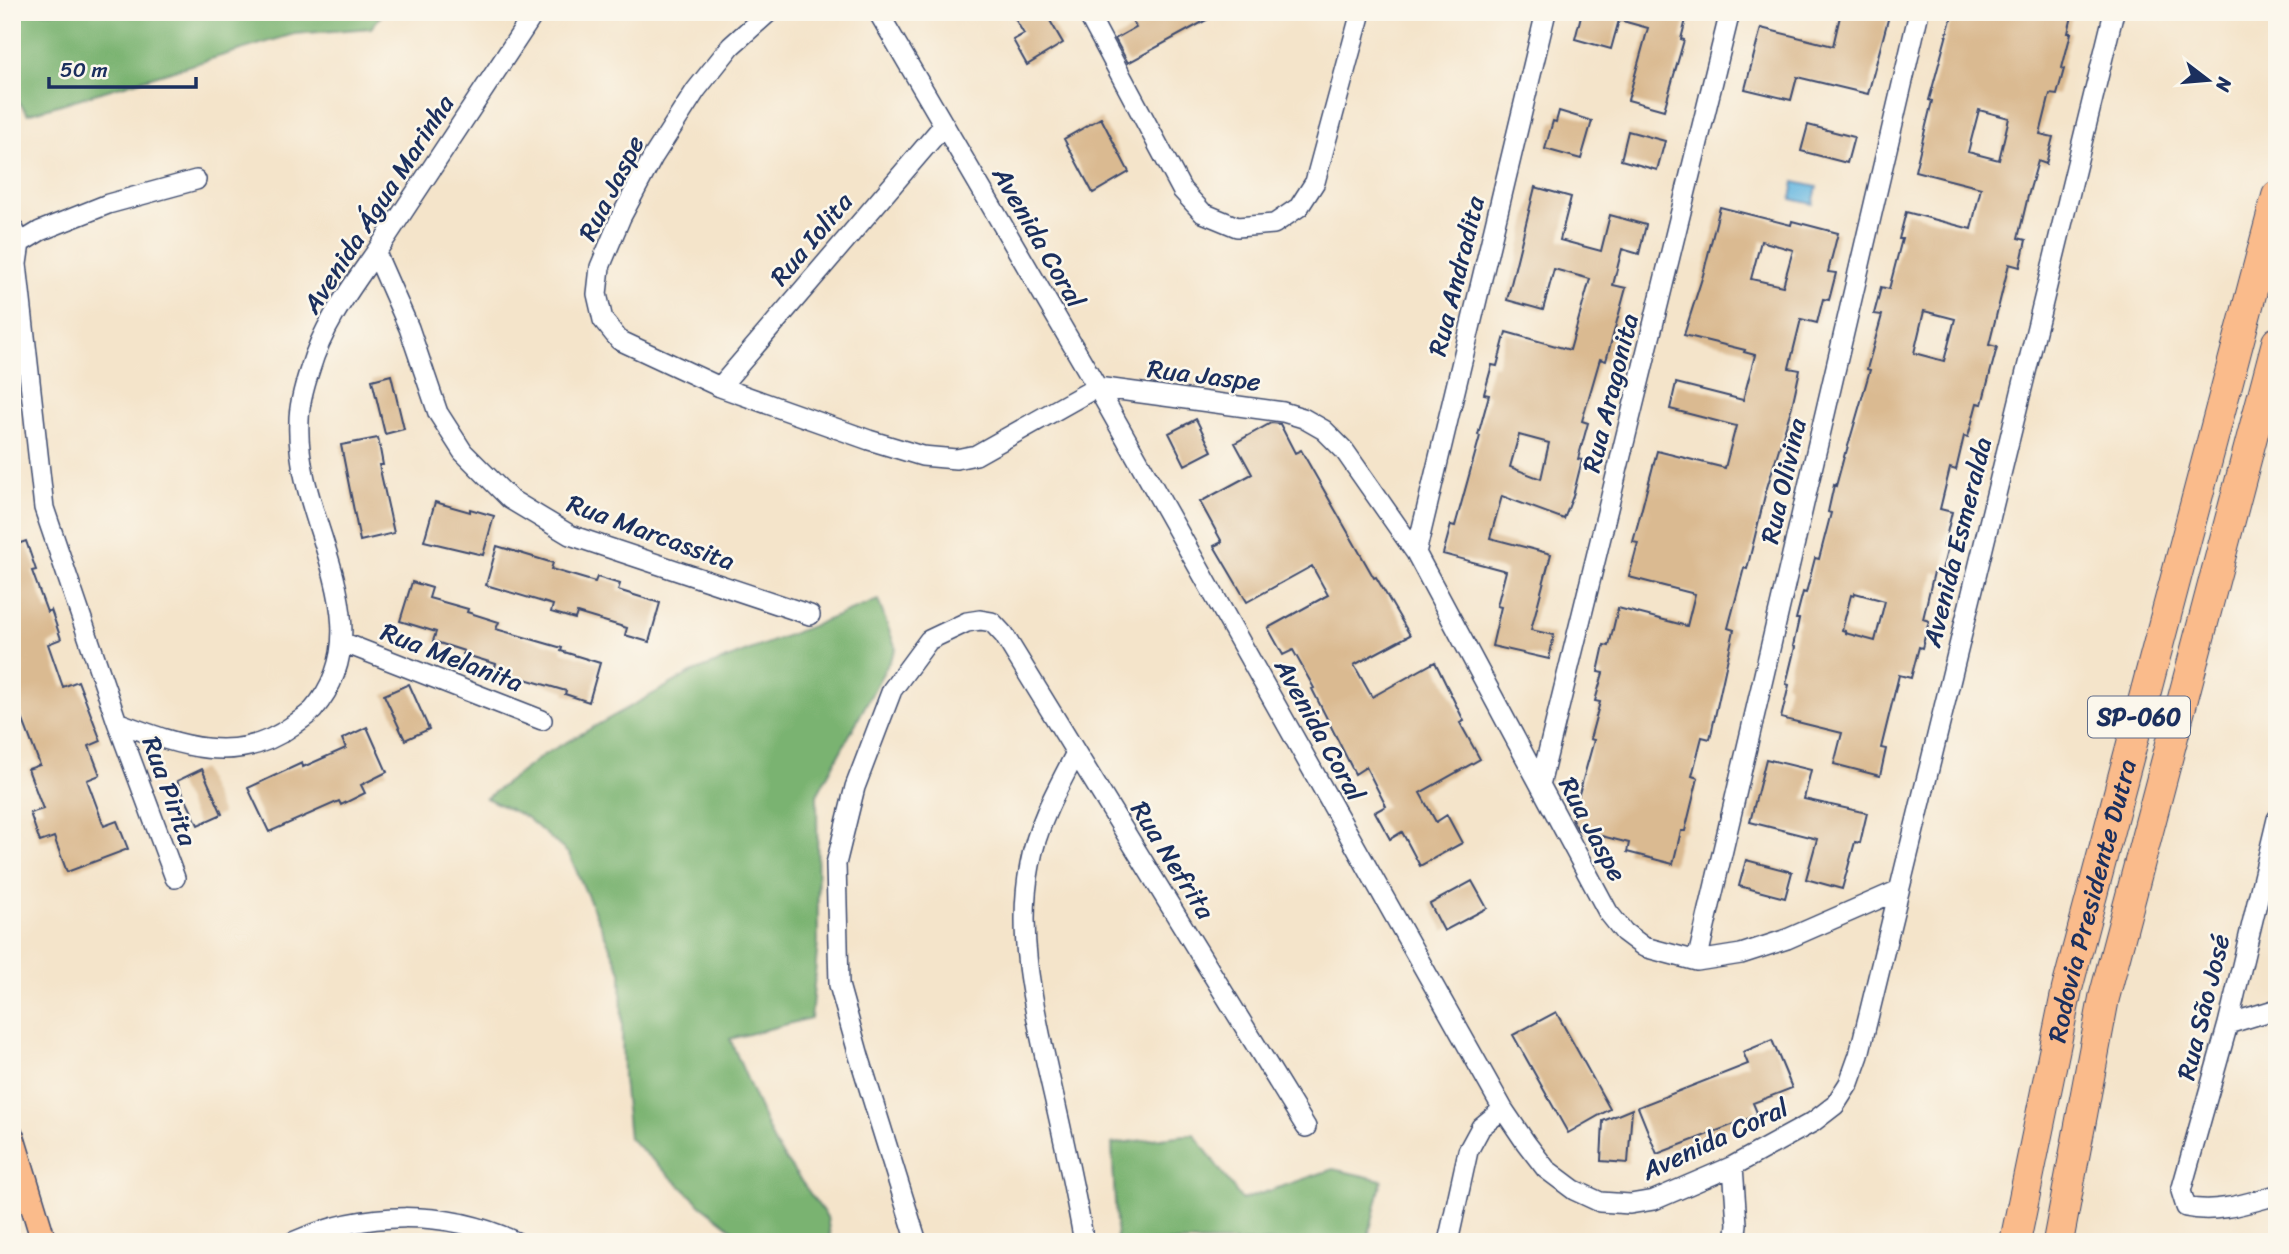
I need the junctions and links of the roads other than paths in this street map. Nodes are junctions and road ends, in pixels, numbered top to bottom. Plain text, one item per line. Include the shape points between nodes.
1 (535, 12) edge
2 (769, 12) edge
3 (878, 12) edge
4 (1087, 12) edge
5 (1361, 12) edge
6 (1546, 12) edge
7 (1730, 12) edge
8 (1919, 12) edge
9 (2114, 12) edge
10 (943, 125) junction
11 (197, 180) dead end
12 (2277, 196) edge
13 (12, 225) edge
14 (15, 253) edge
15 (376, 253) junction
16 (2277, 342) edge
17 (720, 387) junction
18 (1097, 387) junction
19 (1416, 553) junction
20 (810, 615) dead end
21 (342, 642) junction
22 (542, 720) dead end
23 (117, 722) junction
24 (1076, 753) junction
25 (1540, 785) junction
26 (2277, 819) edge
27 (175, 878) dead end
28 (1899, 890) junction
29 (1697, 961) junction
30 (2277, 1009) edge
31 (2228, 1024) junction
32 (1849, 1083) joint
33 (1503, 1109) junction
34 (1306, 1127) dead end
35 (12, 1137) edge
36 (1733, 1166) junction
37 (2277, 1195) edge
38 (44, 1242) edge
39 (293, 1242) edge
40 (516, 1242) edge
41 (916, 1242) edge
42 (1084, 1242) edge
43 (1448, 1242) edge
44 (1735, 1242) edge
45 (2015, 1242) edge
46 (2058, 1242) edge

1 - 15 street, Avenida Água Marinha
2 - 17 street, Rua Jaspe via 731,46 696,90 653,157 600,267 597,295 603,320 619,340
3 - 10 street, Avenida Coral
4 - 5 street via 1182,190 1203,213 1237,227 1274,224 1299,207 1315,182
6 - 19 street, Rua Andradita
7 - 25 street, Rua Aragonita
8 - 29 street, Rua Olivina
9 - 28 street, Avenida Esmeralda
10 - 17 street, Rua Iolita
10 - 18 street, Avenida Coral
11 - 14 street via 108,204 40,231
12 - 45 highway, Rodovia Presidente Dutra / SP-060 via 2067,989
13 - 14 street
14 - 23 street via 44,508
15 - 20 street, Rua Marcassita via 438,412 463,452 510,499 570,535
15 - 21 street, Avenida Água Marinha via 333,314 310,368 299,419 305,478 341,606
16 - 46 highway, Rodovia Presidente Dutra / SP-060 via 2104,998
17 - 18 street, Rua Jaspe via 869,440 922,456 956,459 976,455
18 - 19 street, Rua Jaspe via 1303,418 1344,450
18 - 33 street, Avenida Coral
19 - 25 street, Rua Jaspe
21 - 22 street, Rua Melanita
21 - 23 street, Avenida Água Marinha via 331,682 312,710 263,743 233,749 194,748
23 - 27 street, Rua Pirita
24 - 34 street, Rua Nefrita
24 - 41 street, Rua Nefrita via 1004,635 992,622 980,620 929,640 892,690 855,787 836,864 839,985
24 - 42 street via 1045,812 1030,865 1024,918 1029,985
25 - 29 street, Rua Jaspe via 1608,912 1624,932 1644,947
26 - 31 street, Rua São José
28 - 29 street, Rua Jaspe via 1787,939 1741,954
28 - 32 street, Avenida Esmeralda
30 - 31 street
31 - 37 street, Rua São José via 2181,1191 2186,1207 2202,1210
32 - 36 street, Avenida Coral via 1835,1105 1812,1122
33 - 36 street, Avenida Coral via 1546,1169 1600,1202 1654,1200
33 - 43 street via 1481,1127 1468,1151
35 - 38 main road
36 - 44 street
39 - 40 street via 361,1220 414,1217 466,1224

